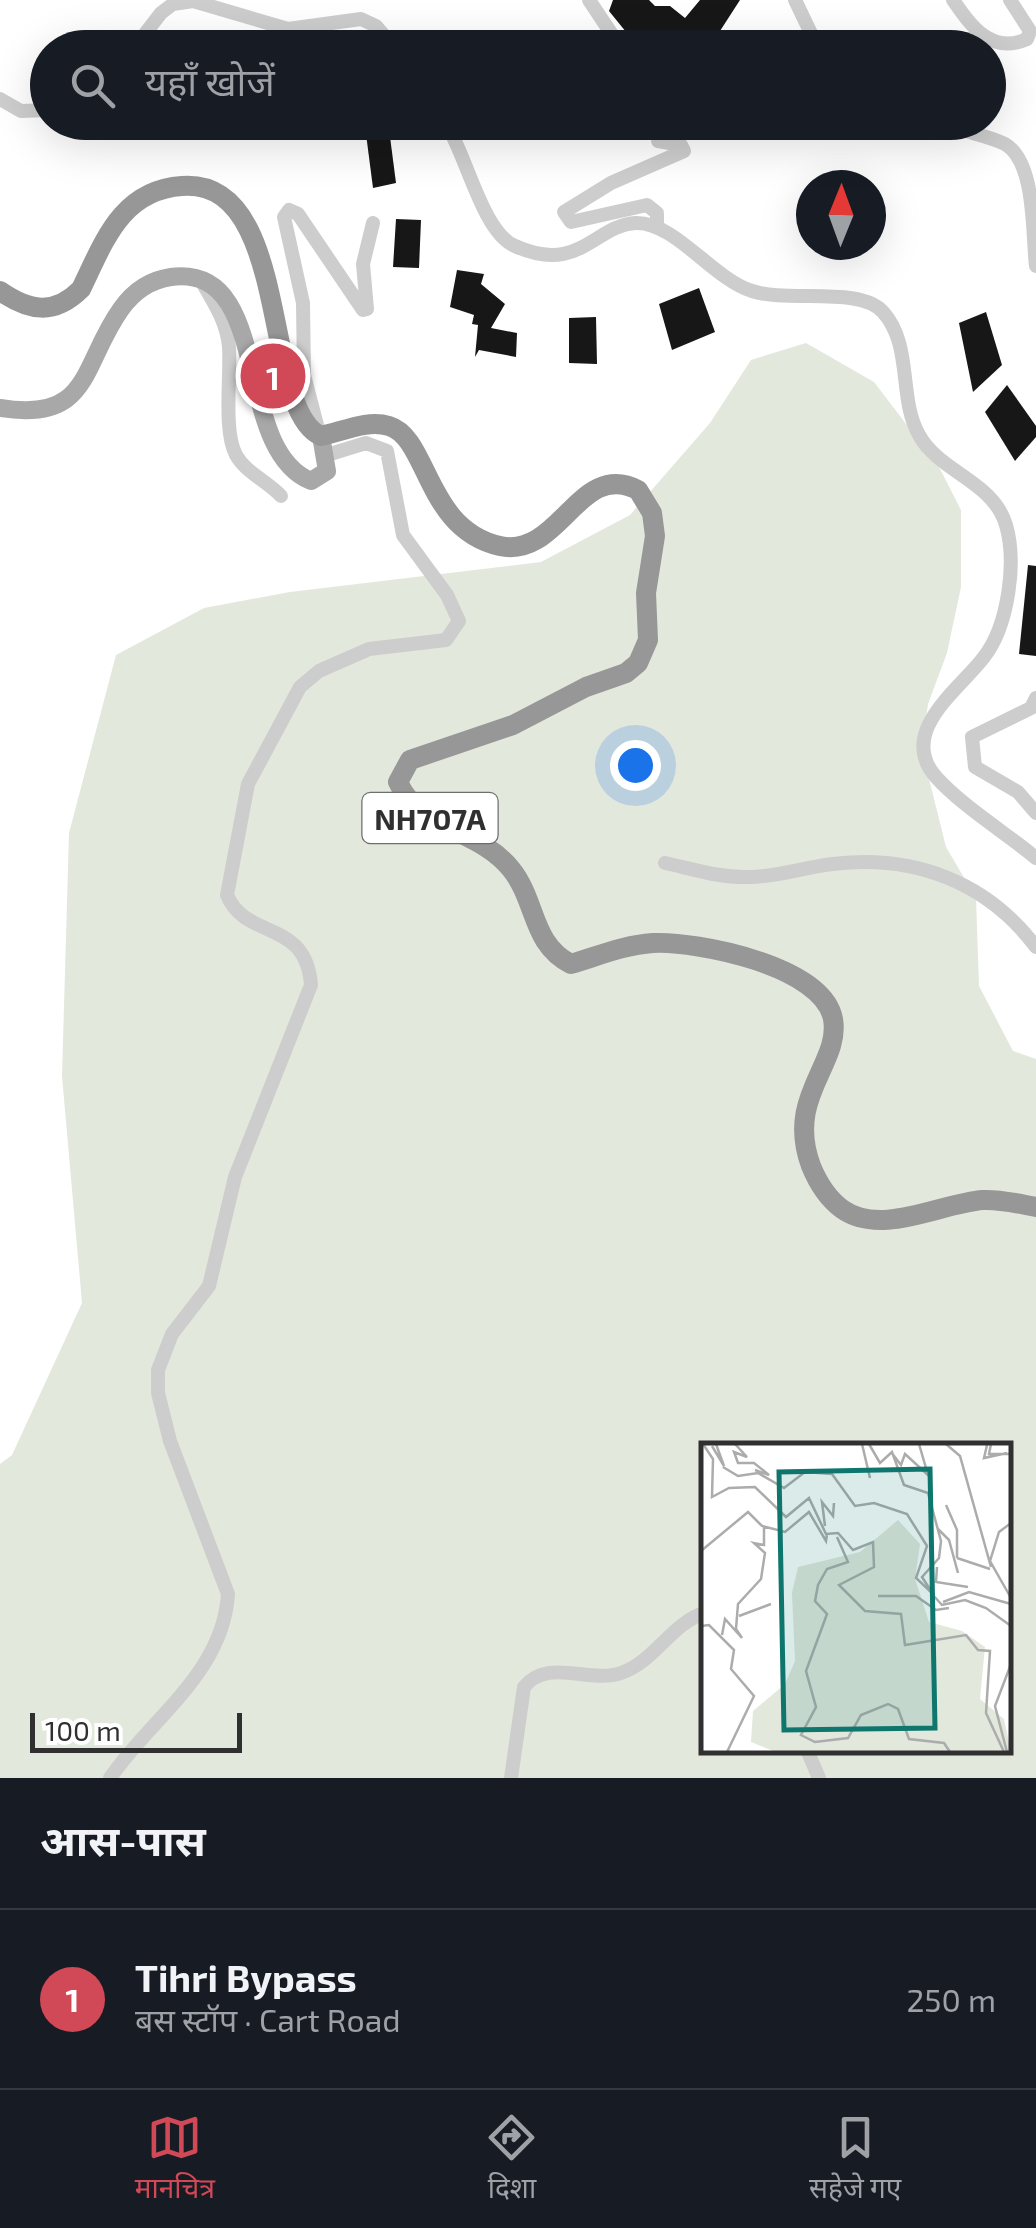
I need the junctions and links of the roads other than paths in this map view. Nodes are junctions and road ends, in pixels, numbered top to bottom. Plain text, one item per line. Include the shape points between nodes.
1 (589, 0) edge
2 (795, 0) edge
3 (953, 0) edge
4 (1010, 0) edge
5 (148, 30) edge
6 (379, 30) edge
7 (609, 30) edge
8 (809, 30) edge
9 (976, 30) edge
10 (1006, 43) edge
11 (0, 100) edge
12 (30, 111) edge
13 (453, 140) edge
14 (993, 140) edge
15 (658, 142) dead end
16 (373, 223) dead end
17 (657, 227) junction
18 (1036, 266) edge
19 (202, 282) junction
20 (0, 291) edge
21 (0, 408) edge
22 (324, 446) junction
23 (281, 496) dead end
24 (1036, 698) edge
25 (1036, 812) edge
26 (1036, 858) edge
27 (665, 863) dead end
28 (1036, 948) edge
29 (1036, 1207) edge
30 (701, 1614) edge
31 (808, 1753) edge
32 (110, 1778) edge
33 (511, 1778) edge
34 (819, 1778) edge

1 - 7 street
2 - 8 street
3 - 9 street
4 - 10 street via 1030,32 1027,40
5 - 6 street via 173,4 193,1 288,29 361,19
11 - 12 street
13 - 17 street via 491,220 516,247 570,254 629,224
14 - 18 street via 1019,157 1026,177
15 - 17 street via 684,151 564,212 571,222 647,205 657,212
16 - 22 street via 364,255 363,310 298,214 289,210 284,217 303,302 308,394
17 - 26 street via 742,288 784,299 865,299 884,313 900,346 916,431 934,454 993,498 1008,530 1008,577 996,637 935,708 924,749 934,775
19 - 21 main road via 170,278 138,290 111,324 93,367 51,409
19 - 22 main road via 228,303 247,342 274,446 311,481 325,476
19 - 23 street via 229,344 232,446 246,469
20 - 22 highway via 22,306 54,307 81,289 126,207 177,186 222,194 236,209 272,297 295,398
22 - 29 highway, NH707A via 362,426 395,428 451,518 499,546 514,548 546,535 603,484 638,490 652,512 655,536 646,593 648,640 638,663 513,725 410,760 398,782 408,806 490,849 520,882 552,954 571,964 616,950 673,944 770,964 821,995 833,1027 802,1124 819,1185 839,1208 853,1216 888,1218 988,1200
22 - 32 street via 366,443 388,451 404,535 459,621 446,640 369,649 318,671 300,687 248,784 227,895 242,917 297,946 310,984 235,1177 209,1286 172,1334 158,1370 170,1441 228,1594 226,1620 204,1667
24 - 25 street via 1031,708 969,743 975,767 1018,792
27 - 28 street via 744,878 848,862 927,868 989,898
30 - 33 street via 620,1674 531,1678 524,1687
31 - 34 street

